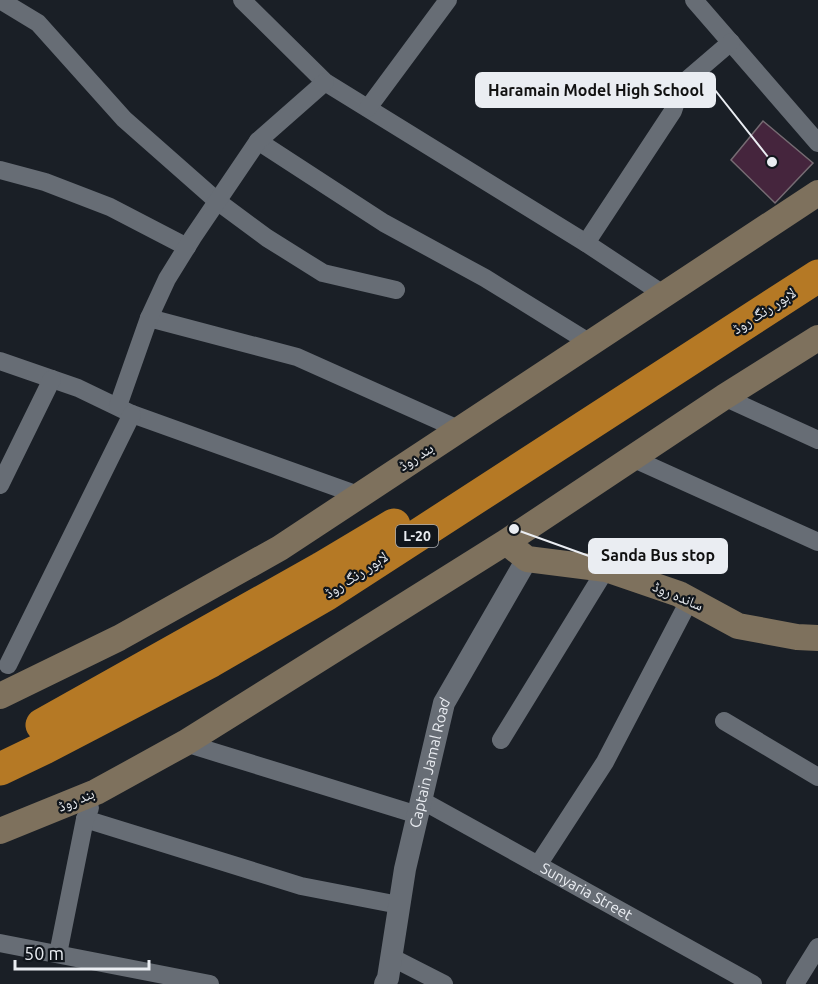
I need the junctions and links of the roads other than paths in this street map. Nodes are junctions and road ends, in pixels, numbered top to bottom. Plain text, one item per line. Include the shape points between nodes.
1 (0, 0) edge
2 (242, 0) edge
3 (448, 0) edge
4 (694, 0) edge
5 (731, 42) junction
6 (325, 82) junction
7 (368, 108) junction
8 (258, 141) junction
9 (818, 143) edge
10 (0, 170) edge
11 (818, 193) edge
12 (217, 201) junction
13 (586, 243) junction
14 (187, 247) junction
15 (818, 253) edge
16 (818, 276) edge
17 (396, 290) dead end
18 (663, 294) junction
19 (149, 318) junction
20 (818, 338) edge
21 (590, 343) junction
22 (0, 361) edge
23 (52, 379) junction
24 (724, 397) junction
25 (125, 410) junction
26 (458, 429) junction
27 (818, 440) edge
28 (632, 458) junction
29 (0, 485) edge
30 (358, 495) junction
31 (506, 542) junction
32 (818, 542) edge
33 (527, 559) junction
34 (606, 569) junction
35 (690, 599) junction
36 (818, 638) edge
37 (8, 664) dead end
38 (0, 696) edge
39 (724, 721) dead end
40 (501, 740) dead end
41 (185, 743) junction
42 (0, 745) edge
43 (0, 769) edge
44 (818, 777) edge
45 (96, 792) junction
46 (419, 807) junction
47 (86, 819) junction
48 (0, 831) edge
49 (538, 865) junction
50 (399, 905) junction
51 (0, 943) edge
52 (818, 947) edge
53 (58, 954) junction
54 (391, 957) junction
55 (805, 979) edge
56 (210, 984) edge
57 (385, 984) edge
58 (444, 984) edge
59 (753, 984) edge

1 - 12 street via 38,23 124,119
2 - 6 street
3 - 7 street
4 - 5 street
5 - 9 street
5 - 13 street via 682,84 673,111
6 - 7 street
6 - 8 street
7 - 13 street
8 - 12 street
8 - 21 street via 384,223
10 - 14 street via 110,207
11 - 18 main road, بند روڈ
12 - 14 street
12 - 17 street via 322,273
13 - 18 street
14 - 19 street
15 - 42 highway, لاہور رنگ روڈ / L-20 via 434,501 280,592
16 - 43 highway, لاہور رنگ روڈ / L-20 via 327,594 212,661
18 - 21 main road, بند روڈ
19 - 25 street
19 - 26 street via 297,357
20 - 24 main road, بند روڈ
21 - 26 main road, بند روڈ
22 - 23 street
23 - 25 street
23 - 29 street
24 - 27 street
24 - 28 main road, بند روڈ
25 - 30 street
25 - 37 street
26 - 30 main road, بند روڈ
28 - 31 main road, بند روڈ
28 - 32 street
30 - 38 main road, بند روڈ via 280,548 119,638
31 - 33 main road
31 - 41 main road, بند روڈ
33 - 34 main road, ساندہ روڈ
33 - 46 street, Captain Jamal Road via 444,703
34 - 35 main road, ساندہ روڈ
34 - 40 street
35 - 36 main road, ساندہ روڈ via 738,626
35 - 49 street via 604,762
39 - 44 street
41 - 45 main road, بند روڈ
41 - 46 street, Sunyaria Street
45 - 47 street
45 - 48 main road, بند روڈ
46 - 49 street, Sunyaria Street
46 - 50 street, Captain Jamal Road
47 - 50 street via 301,886
47 - 53 street
49 - 59 street, Sunyaria Street
50 - 54 street, Captain Jamal Road
51 - 53 street
52 - 55 street
53 - 56 street
54 - 57 street, Captain Jamal Road
54 - 58 street

